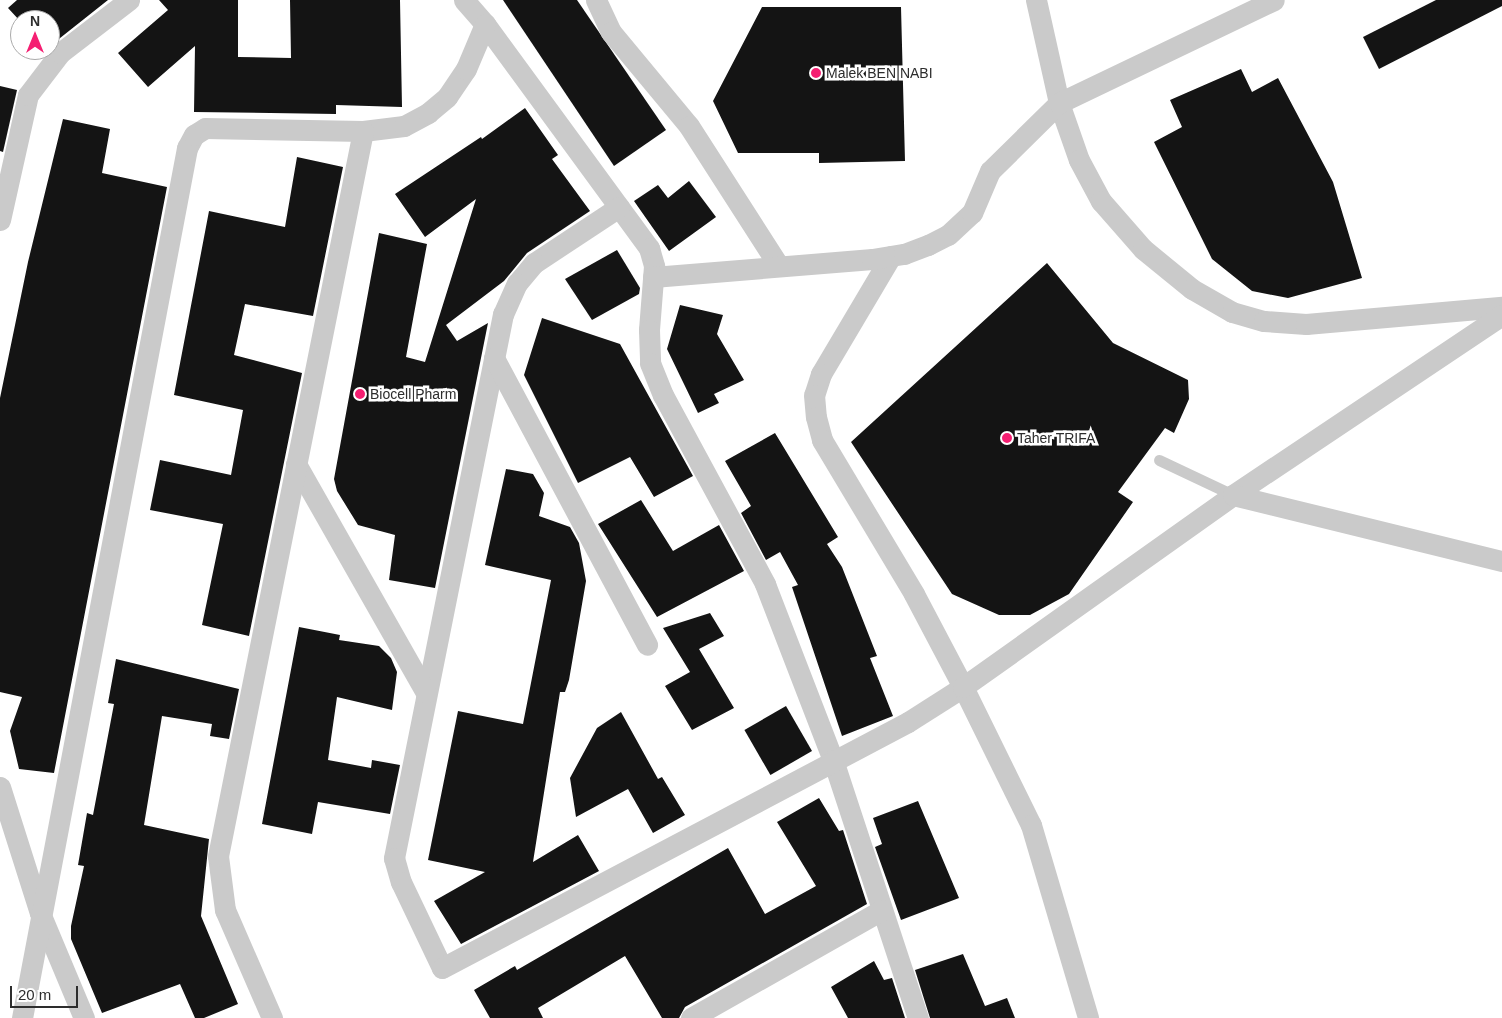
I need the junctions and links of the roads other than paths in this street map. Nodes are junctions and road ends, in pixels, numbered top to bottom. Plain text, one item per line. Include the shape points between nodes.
1 (128, 0) edge
2 (464, 0) edge
3 (596, 0) edge
4 (1036, 0) edge
5 (1274, 0) edge
6 (485, 24) junction
7 (1059, 103) junction
8 (363, 131) junction
9 (619, 207) junction
10 (0, 220) edge
11 (891, 256) junction
12 (779, 266) junction
13 (653, 277) junction
14 (1502, 307) edge
15 (1502, 315) edge
16 (494, 358) junction
17 (1159, 460) dead end
18 (296, 464) junction
19 (1233, 495) junction
20 (1502, 561) edge
21 (647, 645) dead end
22 (963, 687) junction
23 (426, 694) junction
24 (833, 760) junction
25 (0, 786) edge
26 (882, 910) junction
27 (40, 913) junction
28 (22, 1018) edge
29 (84, 1018) edge
30 (272, 1018) edge
31 (691, 1018) edge
32 (918, 1018) edge
33 (1088, 1018) edge

1 - 10 street via 60,53 28,95
2 - 6 street
3 - 12 street via 611,32 689,126
4 - 7 street
5 - 7 street
6 - 8 street via 466,69 447,97 428,114 404,126
6 - 9 street
7 - 11 street via 990,171 972,214 948,235
7 - 14 street via 1079,160 1101,201 1144,249 1192,289 1232,312 1264,321 1306,324
8 - 18 street
8 - 27 street via 205,128 194,135 187,148
9 - 13 street via 649,248
9 - 16 street via 534,263 517,283 503,314
11 - 12 street
11 - 22 street via 821,374 814,395 816,417 822,440 914,594
12 - 13 street
13 - 24 street via 650,363 663,395 765,584
15 - 19 street
16 - 21 street
16 - 23 street
17 - 19 lane
18 - 23 street
18 - 30 street via 218,856 225,910
19 - 20 street
19 - 22 street
22 - 24 street via 908,722
22 - 33 street via 1031,825
23 - 24 street via 394,858 401,882 442,968
24 - 26 street
25 - 27 street
26 - 31 street
26 - 32 street
27 - 28 street
27 - 29 street

